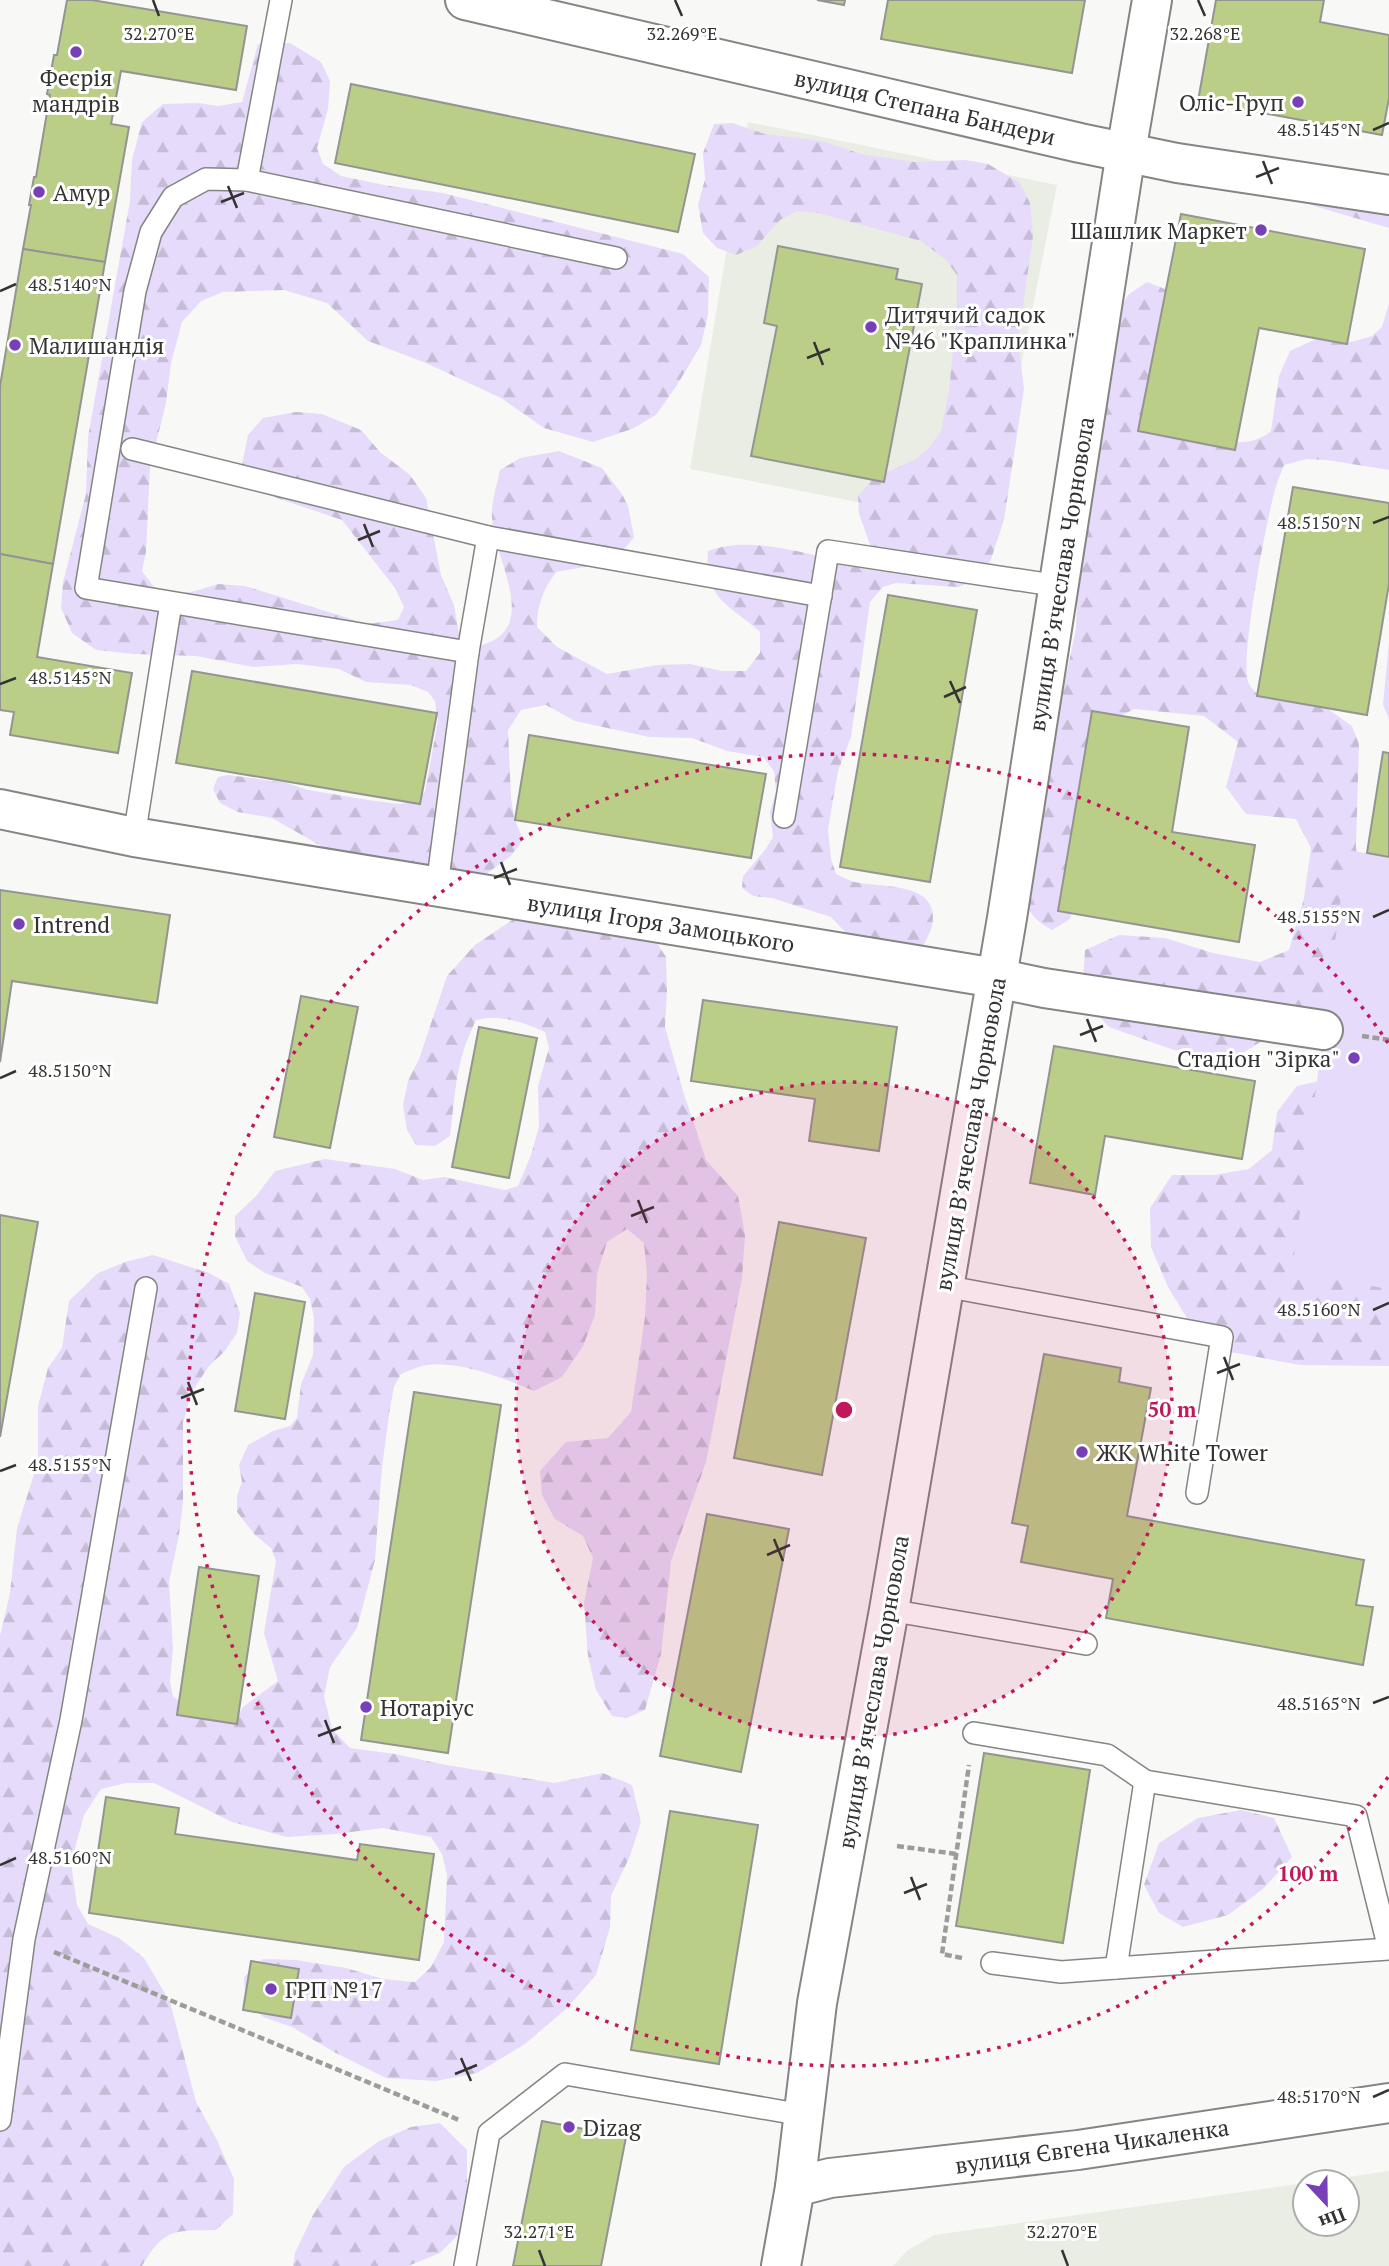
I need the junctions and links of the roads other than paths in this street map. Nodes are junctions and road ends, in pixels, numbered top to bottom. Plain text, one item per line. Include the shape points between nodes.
1 (281, 0) edge
2 (465, 0) edge
3 (1152, 0) edge
4 (1126, 152) junction
5 (247, 180) junction
6 (1389, 195) edge
7 (616, 258) dead end
8 (132, 449) dead end
9 (488, 537) junction
10 (1059, 586) junction
11 (821, 596) junction
12 (171, 603) junction
13 (468, 652) junction
14 (0, 809) edge
15 (784, 817) dead end
16 (134, 836) junction
17 (437, 886) junction
18 (996, 978) junction
19 (1323, 1030) dead end
20 (944, 1286) junction
21 (146, 1288) dead end
22 (1197, 1493) dead end
23 (889, 1609) junction
24 (1086, 1644) dead end
25 (974, 1733) road end
26 (1145, 1781) junction
27 (1389, 1949) edge
28 (992, 1963) road end
29 (1115, 1968) junction
30 (1389, 2104) edge
31 (803, 2115) junction
32 (0, 2120) edge
33 (795, 2187) junction
34 (465, 2266) edge
35 (782, 2266) edge

1 - 5 lane
2 - 4 street, вулиця Степана Бандери
3 - 4 street, вулиця Вʼячеслава Чорновола
4 - 6 street, вулиця Степана Бандери
4 - 10 street, вулиця Вʼячеслава Чорновола
5 - 7 lane
5 - 12 lane via 206,179 173,197 151,232 135,292 86,588
8 - 9 lane
9 - 11 lane
9 - 13 lane
10 - 11 lane via 828,551
10 - 18 street, вулиця Вʼячеслава Чорновола
11 - 15 lane
12 - 13 lane
12 - 16 lane
13 - 17 lane
14 - 16 street, вулиця Ігоря Замоцького
16 - 17 street, вулиця Ігоря Замоцького
17 - 18 street, вулиця Ігоря Замоцького
18 - 19 street, вулиця Ігоря Замоцького
18 - 20 street, вулиця Вʼячеслава Чорновола
20 - 22 lane via 1222,1337
20 - 23 street, вулиця Вʼячеслава Чорновола
21 - 32 lane via 71,1720 24,1939
23 - 24 lane
23 - 31 street, вулиця Вʼячеслава Чорновола via 817,2003
25 - 26 lane via 1107,1755
26 - 27 lane via 1356,1816
26 - 29 lane
27 - 29 lane
28 - 29 lane via 1061,1972
30 - 33 street, вулиця Євгена Чикаленка via 1078,2150 842,2176
31 - 33 street, вулиця Вʼячеслава Чорновола
31 - 34 lane via 565,2074 489,2133
33 - 35 street, вулиця Вʼячеслава Чорновола

